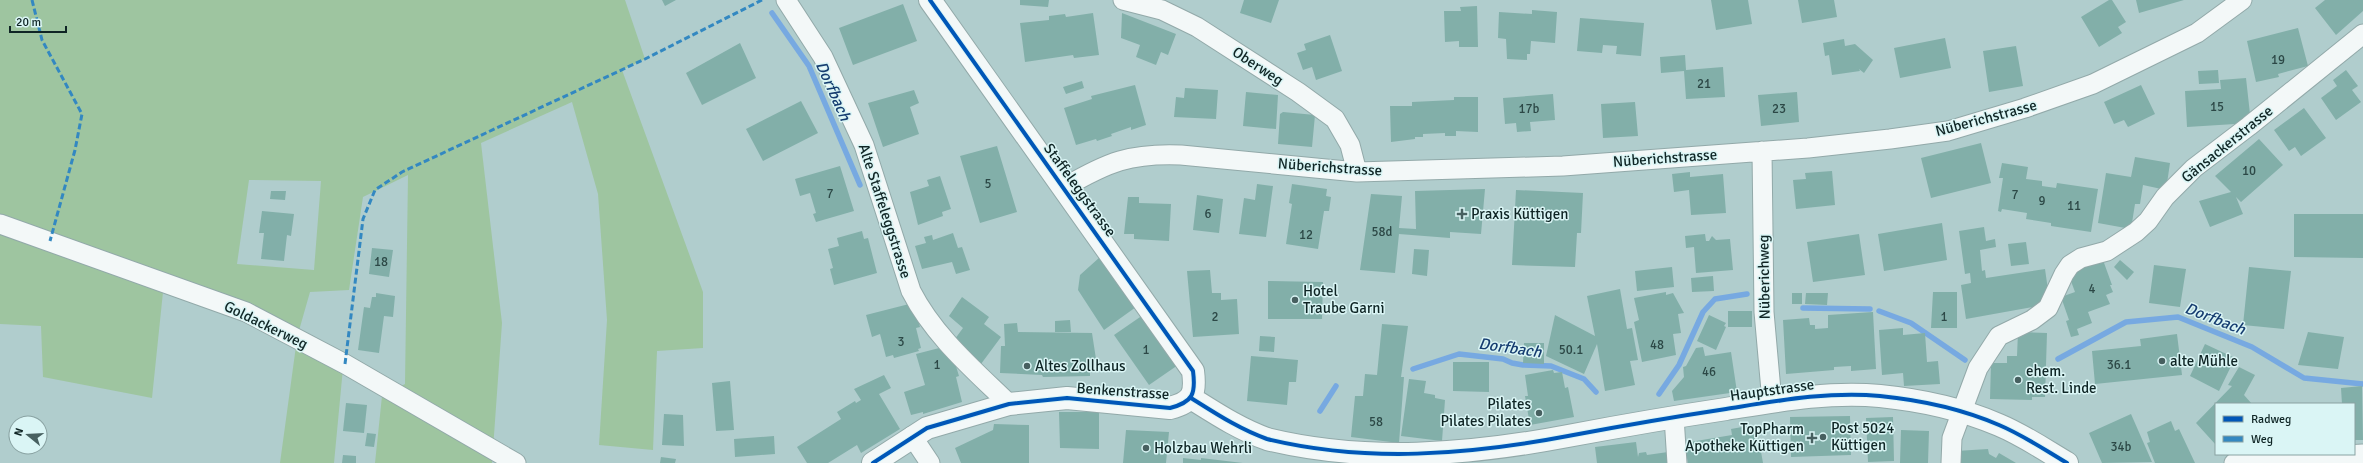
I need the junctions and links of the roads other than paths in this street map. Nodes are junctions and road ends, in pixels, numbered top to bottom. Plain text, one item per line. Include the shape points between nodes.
1 (786, 0) edge
2 (930, 0) edge
3 (1123, 0) edge
4 (2242, 0) edge
5 (2363, 34) edge
6 (1762, 151) junction
7 (1357, 172) junction
8 (1065, 187) junction
9 (0, 224) edge
10 (1191, 398) junction
11 (1772, 402) junction
12 (1009, 404) junction
13 (1963, 412) junction
14 (1674, 417) junction
15 (912, 436) junction
16 (2322, 455) edge
17 (1346, 460) edge
18 (516, 463) edge
19 (873, 463) edge
20 (930, 463) edge
21 (1678, 463) edge
22 (1951, 463) edge
23 (2067, 463) edge
24 (2234, 463) edge

1 - 12 street, Alte Staffeleggstrasse via 823,57 864,145 911,291 922,311 956,352
2 - 8 street, Staffeleggstrasse
3 - 7 street, Oberweg via 1162,10 1197,27 1335,119 1350,145
4 - 6 street, Nüberichstrasse via 2197,32 2154,56 2093,84 2026,108 1948,131
5 - 13 street, Gänsackerstrasse via 2194,168 2165,197 2148,221 2136,232 2107,251 2081,258 2070,266 2048,308 2032,320 1999,336 1988,350 1978,368
6 - 7 street, Nüberichstrasse via 1563,166
6 - 11 street, Nüberichweg via 1764,312
7 - 8 street, Nüberichstrasse via 1154,154 1118,160
8 - 10 street, Staffeleggstrasse via 1193,371 1195,388
9 - 18 street, Goldackerweg via 246,312 345,364
10 - 12 street, Benkenstrasse via 1181,405 1170,408 1067,398
10 - 17 street, Hauptstrasse via 1230,423 1265,438
11 - 13 street, Hauptstrasse via 1824,395 1878,396 1922,402
11 - 14 street, Hauptstrasse
12 - 15 street, Benkenstrasse via 945,421
13 - 22 street, Gänsackerstrasse via 1952,438
13 - 23 street, Hauptstrasse via 2000,425
14 - 17 street, Hauptstrasse via 1471,453 1410,459
14 - 21 street
15 - 19 street, Benkenstrasse
15 - 20 street
16 - 24 street via 2247,459

